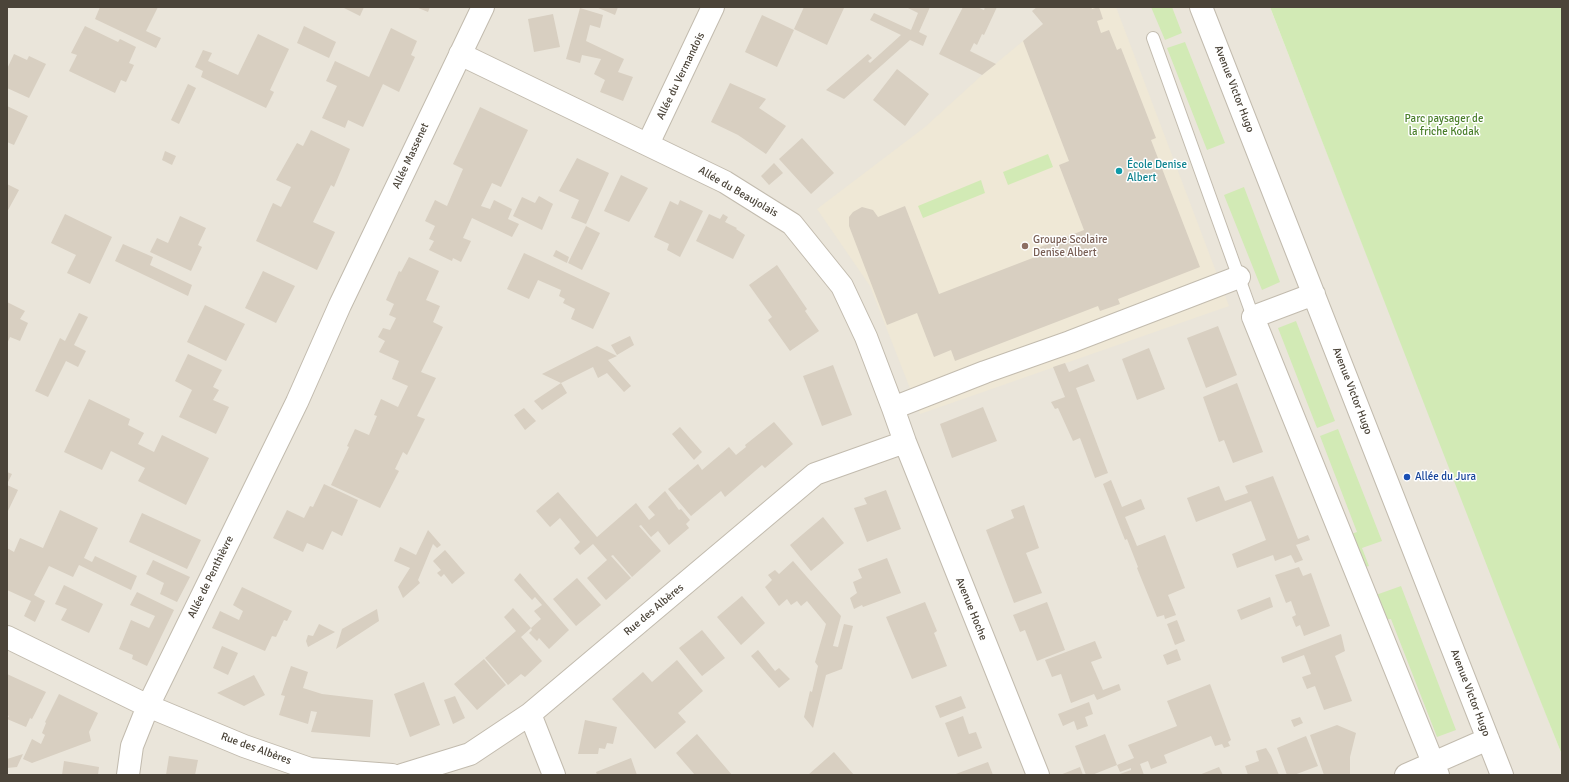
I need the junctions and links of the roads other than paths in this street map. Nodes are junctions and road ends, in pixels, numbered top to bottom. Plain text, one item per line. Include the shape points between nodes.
1 (483, 7) edge
2 (713, 7) edge
3 (1201, 7) edge
4 (1153, 38) dead end
5 (460, 54) junction
6 (648, 144) junction
7 (1239, 277) junction
8 (1314, 294) junction
9 (340, 305) joint
10 (1253, 317) junction
11 (893, 408) junction
12 (905, 442) junction
13 (7, 637) edge
14 (148, 706) junction
15 (530, 714) junction
16 (1488, 739) junction
17 (1436, 769) edge
18 (128, 775) edge
19 (392, 775) edge
20 (402, 775) edge
21 (554, 775) edge
22 (1038, 775) edge
23 (1406, 775) edge
24 (1502, 775) edge

1 - 5 street, Allée Massenet
2 - 6 street, Allée du Vermandois
3 - 8 street, Avenue Victor Hugo
4 - 7 lane
5 - 6 street, Allée du Beaujolais
5 - 9 street, Allée Massenet
6 - 11 street, Allée du Beaujolais via 725,182 792,224 842,286 866,337
7 - 10 lane
7 - 11 street
8 - 10 street
8 - 16 street, Avenue Victor Hugo
9 - 14 street, Allée de Penthièvre via 297,402
10 - 17 street
11 - 12 street, Allée du Beaujolais
12 - 15 street, Rue des Albères via 814,474
12 - 22 street, Avenue Hoche
13 - 14 street
14 - 18 street, Allée de Penthièvre via 132,746
14 - 19 street, Rue des Albères via 244,746 310,769
15 - 20 street, Rue des Albères via 470,754
15 - 21 street
16 - 17 street
16 - 24 street, Avenue Victor Hugo
17 - 23 street

